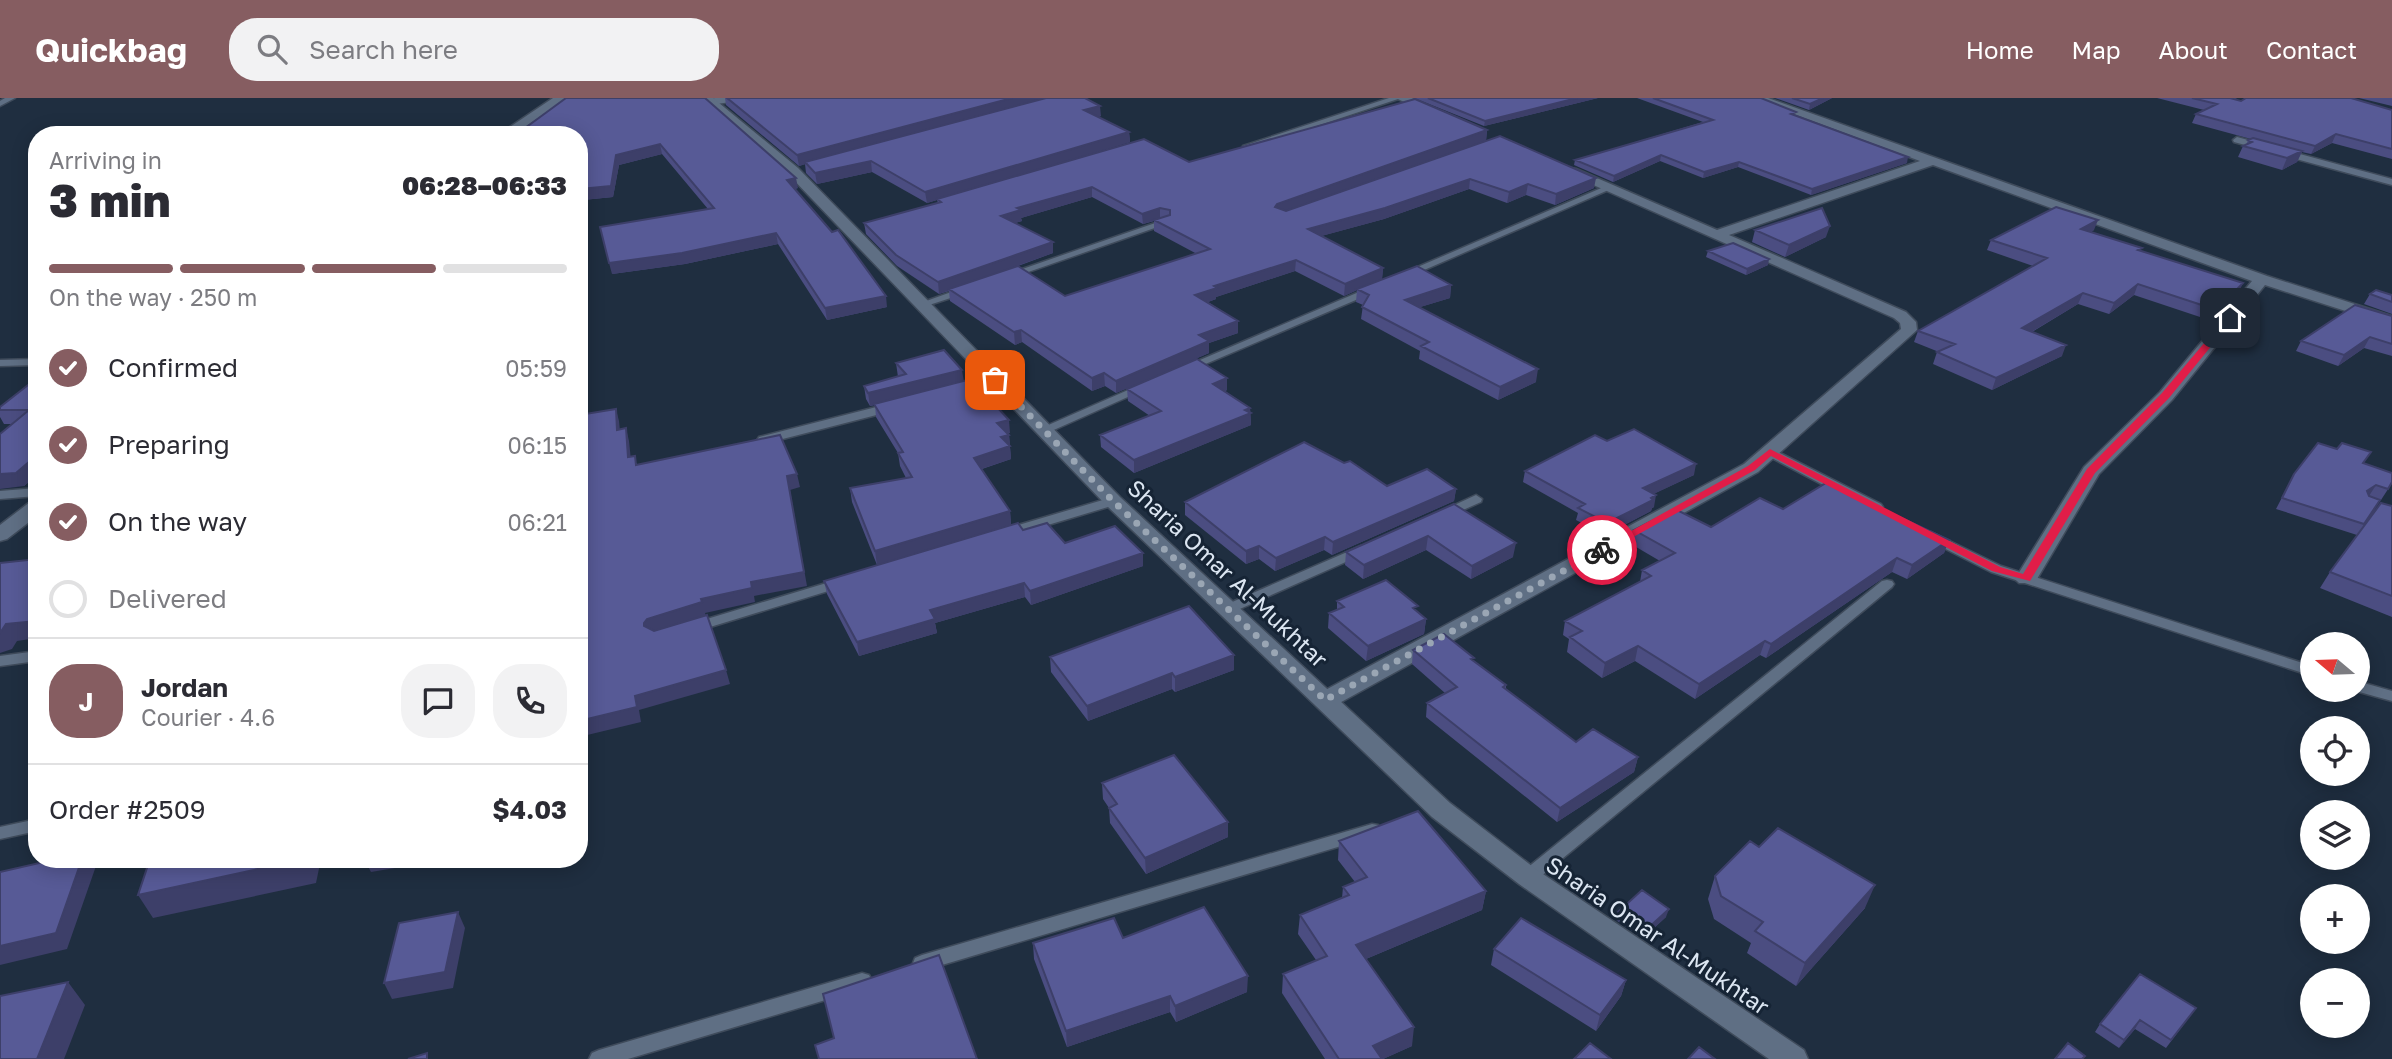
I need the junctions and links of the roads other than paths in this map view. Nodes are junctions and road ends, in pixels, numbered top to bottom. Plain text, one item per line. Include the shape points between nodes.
1 (11, 98) edge
2 (561, 98) edge
3 (1399, 98) edge
4 (1757, 98) edge
5 (717, 99) edge
6 (0, 104) edge
7 (1451, 120) edge
8 (518, 126) edge
9 (2237, 140) edge
10 (1247, 146) edge
11 (1936, 160) junction
12 (1561, 167) edge
13 (2392, 182) edge
14 (1609, 188) junction
15 (1164, 223) edge
16 (1716, 235) junction
17 (999, 278) edge
18 (2262, 279) junction
19 (973, 287) edge
20 (923, 304) junction
21 (2392, 321) edge
22 (28, 362) edge
23 (0, 363) edge
24 (1171, 375) edge
25 (995, 380) junction
26 (1158, 380) edge
27 (942, 394) edge
28 (902, 404) edge
29 (1042, 430) junction
30 (755, 442) edge
31 (1770, 452) junction
32 (28, 493) edge
33 (0, 495) edge
34 (1476, 499) dead end
35 (1113, 501) junction
36 (1889, 514) edge
37 (28, 515) edge
38 (1426, 521) edge
39 (1913, 526) edge
40 (0, 536) edge
41 (992, 537) edge
42 (1377, 543) edge
43 (858, 578) edge
44 (2026, 579) junction
45 (1887, 584) edge
46 (1228, 609) junction
47 (684, 630) edge
48 (28, 657) edge
49 (0, 661) edge
50 (2300, 667) edge
51 (2370, 690) edge
52 (2392, 696) edge
53 (1325, 700) junction
54 (1441, 810) junction
55 (1414, 818) edge
56 (1387, 826) edge
57 (28, 827) edge
58 (0, 833) edge
59 (1528, 877) junction
60 (906, 968) edge
61 (880, 976) edge
62 (599, 1059) edge
63 (1793, 1059) edge

1 - 6 lane
2 - 8 street
3 - 7 street
3 - 10 lane
4 - 11 street
5 - 20 street, Sharia Omar Al-Mukhtar via 799,169
9 - 13 lane
11 - 16 street
11 - 18 street
12 - 14 street
14 - 16 street
14 - 24 lane
15 - 17 lane
16 - 31 street via 1908,322 1909,330
18 - 21 street
18 - 44 street via 2166,396 2091,471
19 - 20 lane
20 - 25 street, Sharia Omar Al-Mukhtar
22 - 23 lane
25 - 27 lane
25 - 29 street, Sharia Omar Al-Mukhtar
26 - 29 lane
28 - 30 lane
29 - 35 street, Sharia Omar Al-Mukhtar
31 - 36 lane
31 - 53 street via 1751,468
32 - 33 lane
34 - 38 lane
35 - 41 lane
35 - 46 street, Sharia Omar Al-Mukhtar
37 - 40 street
39 - 44 lane via 1996,569
42 - 46 lane
43 - 47 lane
44 - 50 lane
45 - 59 lane
46 - 53 street, Sharia Omar Al-Mukhtar
48 - 49 lane
51 - 52 lane
53 - 54 street, Sharia Omar Al-Mukhtar
54 - 55 lane
54 - 59 street, Sharia Omar Al-Mukhtar
56 - 60 lane
57 - 58 lane
59 - 63 street, Sharia Omar Al-Mukhtar
61 - 62 lane

